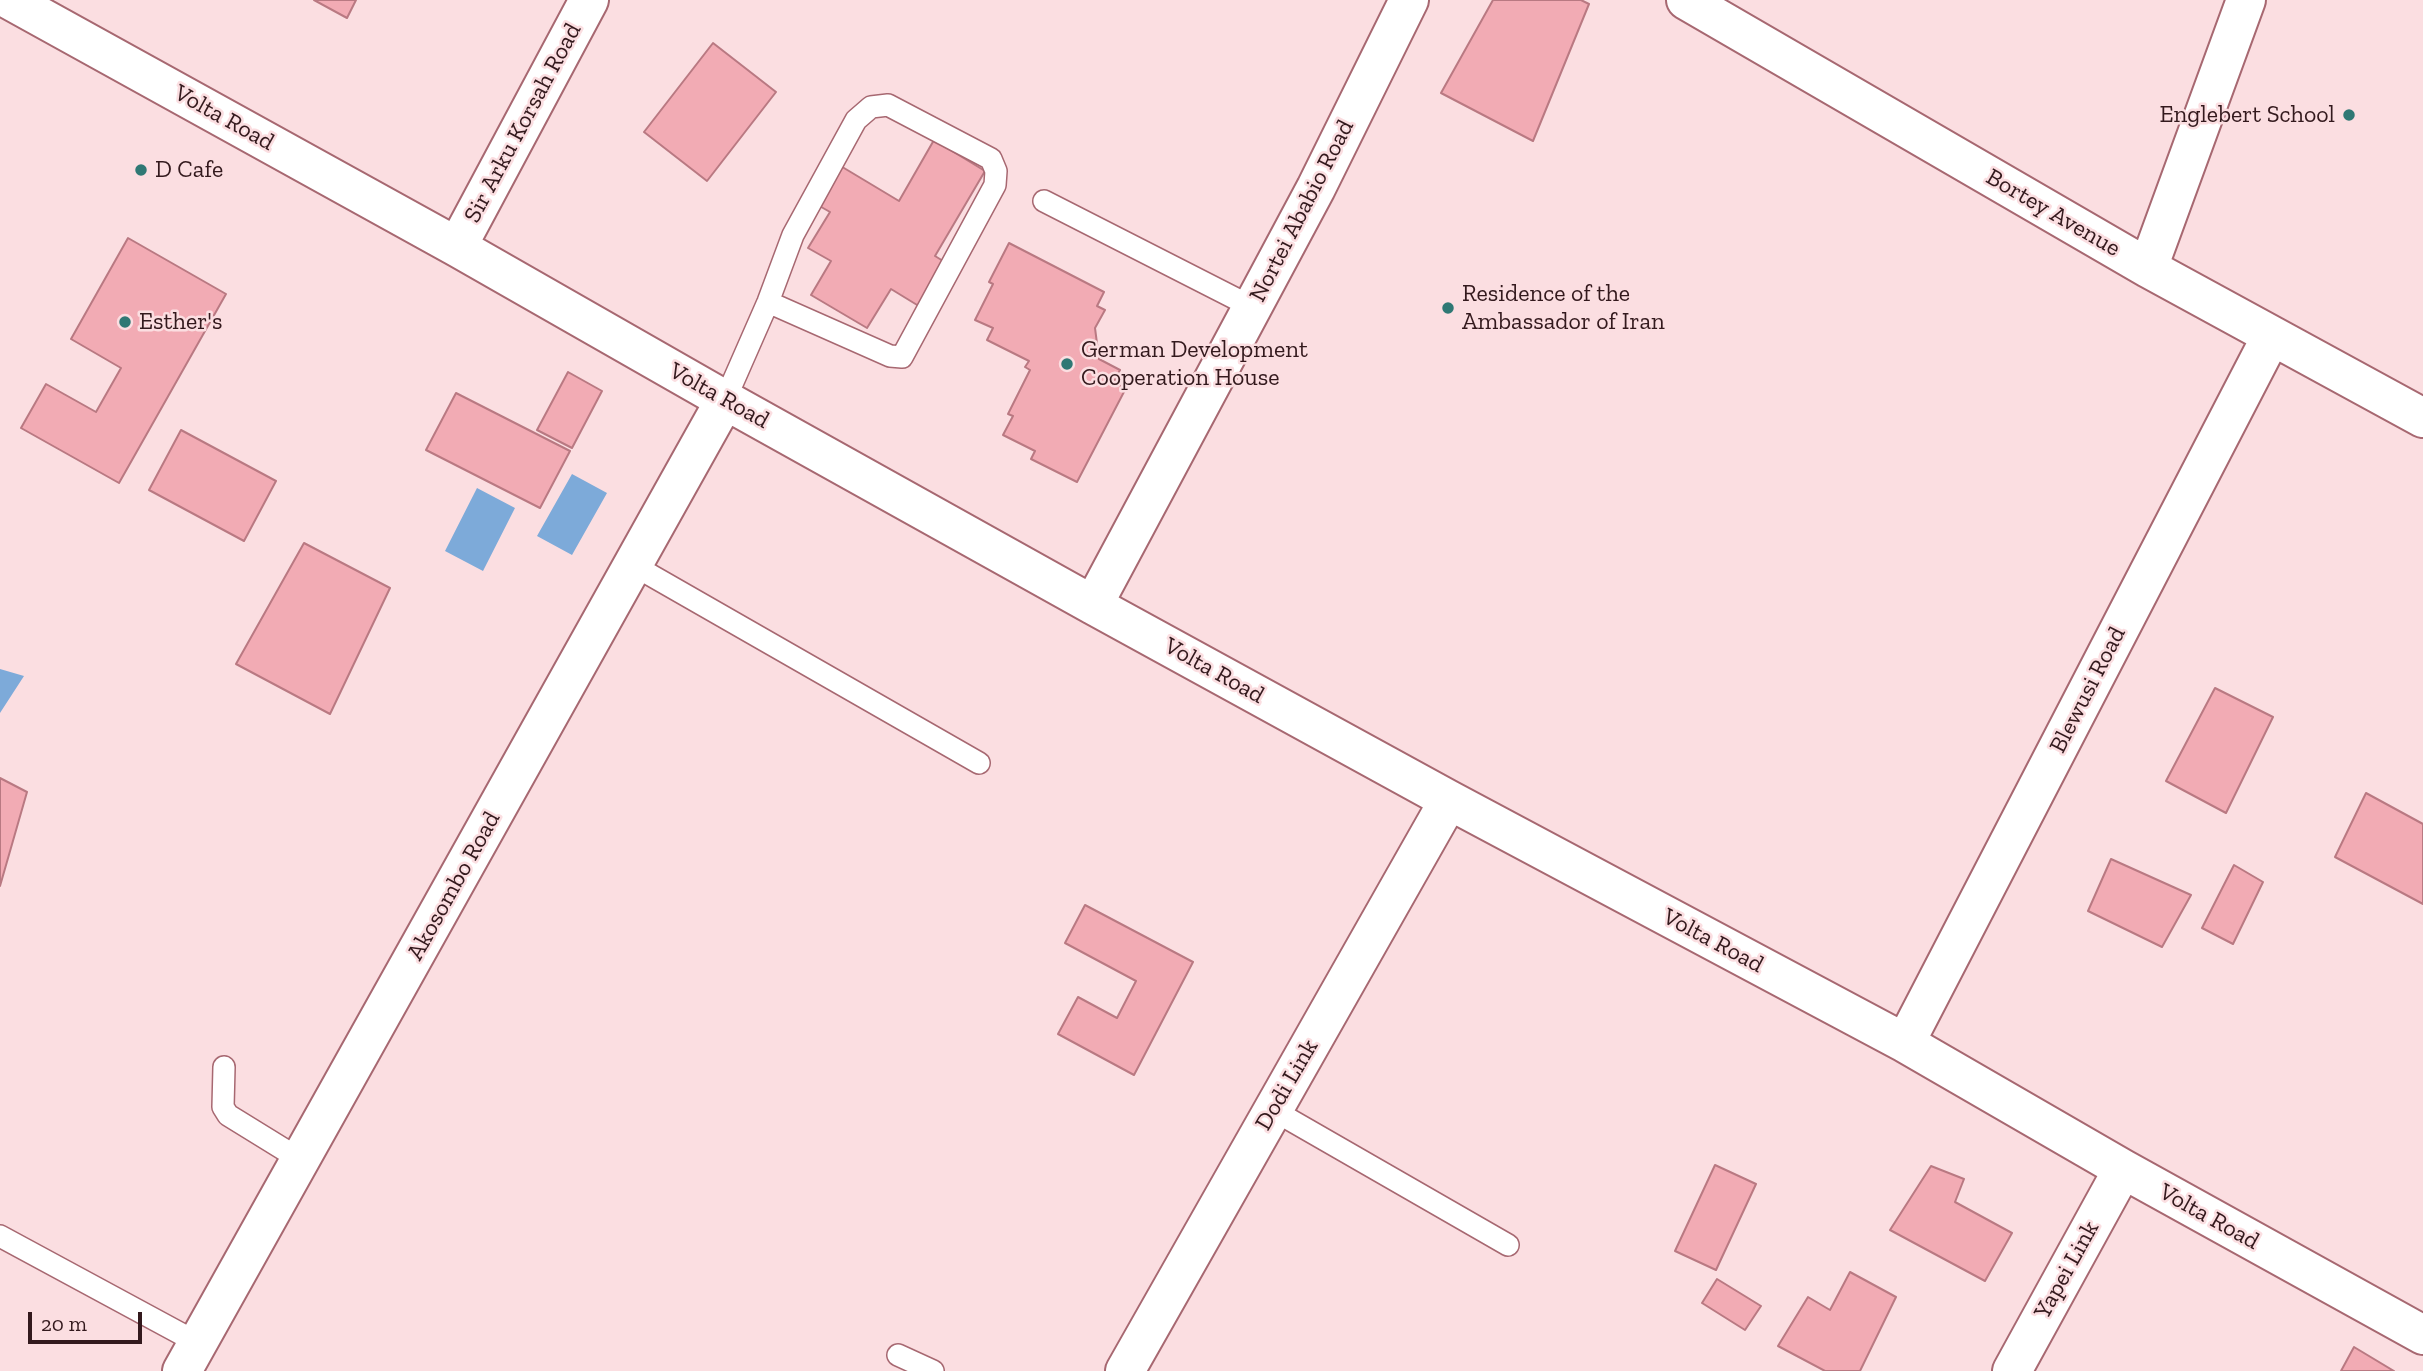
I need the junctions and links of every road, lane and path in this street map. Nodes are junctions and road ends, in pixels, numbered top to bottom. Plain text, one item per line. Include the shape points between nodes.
1 (10, 0) edge
2 (589, 0) edge
3 (1409, 0) edge
4 (1686, 0) edge
5 (2246, 0) edge
6 (1044, 201) dead end
7 (457, 247) junction
8 (2148, 268) junction
9 (768, 302) junction
10 (1252, 307) junction
11 (2271, 337) junction
12 (725, 400) junction
13 (2423, 418) edge
14 (633, 565) junction
15 (1093, 605) junction
16 (979, 763) dead end
17 (1449, 800) junction
18 (1905, 1043) junction
19 (224, 1067) dead end
20 (1273, 1110) junction
21 (301, 1160) junction
22 (2123, 1169) junction
23 (0, 1236) edge
24 (1508, 1245) dead end
25 (2423, 1335) edge
26 (898, 1355) dead end
27 (190, 1357) edge
28 (933, 1371) edge
29 (1125, 1371) edge
30 (2012, 1371) edge

1 - 7 street, Volta Road
2 - 7 street, Sir Arku Korsah Road
3 - 10 street, Nortei Ababio Road
4 - 8 street, Bortey Avenue
5 - 8 street
6 - 10 lane
7 - 12 street, Volta Road
8 - 11 street, Bortey Avenue
9 - 9 lane via 890,356 902,357 995,185 991,159 888,105 871,107 856,120 793,235
9 - 12 lane
10 - 15 street, Nortei Ababio Road
11 - 13 street, Bortey Avenue
11 - 18 street, Blewusi Road
12 - 14 street, Akosombo Road
12 - 15 street, Volta Road
14 - 16 lane
14 - 21 street, Akosombo Road
15 - 17 street, Volta Road
17 - 18 street, Volta Road
17 - 20 street, Dodi Link
18 - 22 street, Volta Road
19 - 21 lane via 223,1107 228,1115
20 - 24 lane
20 - 29 street, Dodi Link
21 - 27 street, Akosombo Road
22 - 25 street, Volta Road
22 - 30 street, Yapei Link
23 - 27 lane
26 - 28 lane

